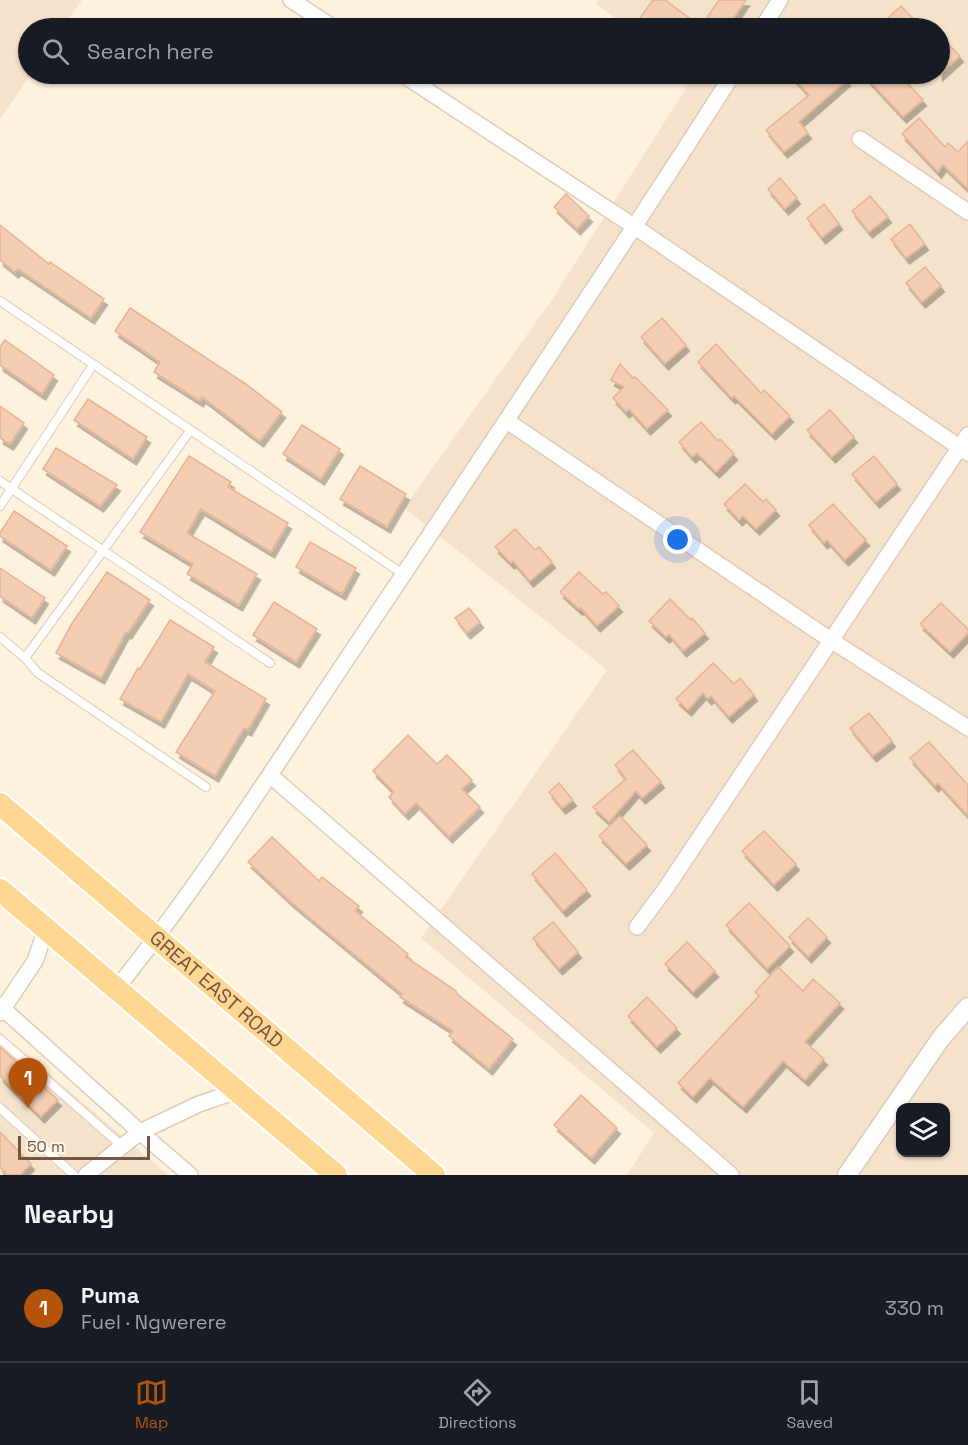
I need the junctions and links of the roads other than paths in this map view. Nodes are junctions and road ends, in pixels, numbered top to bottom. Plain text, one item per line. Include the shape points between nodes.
1 (291, 0) edge
2 (780, 0) edge
3 (319, 18) edge
4 (768, 18) edge
5 (417, 84) edge
6 (727, 84) edge
7 (860, 139) dead end
8 (968, 212) edge
9 (635, 227) junction
10 (0, 301) edge
11 (93, 365) junction
12 (507, 421) junction
13 (190, 431) junction
14 (965, 445) edge
15 (0, 481) edge
16 (12, 489) junction
17 (0, 506) edge
18 (103, 549) junction
19 (403, 574) junction
20 (0, 637) edge
21 (832, 641) junction
22 (25, 658) junction
23 (270, 663) dead end
24 (968, 728) edge
25 (271, 776) junction
26 (206, 787) dead end
27 (0, 804) edge
28 (0, 890) edge
29 (637, 927) dead end
30 (46, 929) junction
31 (157, 938) junction
32 (116, 988) junction
33 (968, 1007) edge
34 (1, 1009) edge
35 (0, 1039) edge
36 (237, 1091) junction
37 (0, 1108) edge
38 (140, 1132) junction
39 (122, 1146) junction
40 (74, 1175) edge
41 (86, 1175) edge
42 (190, 1175) edge
43 (336, 1175) edge
44 (434, 1175) edge
45 (731, 1175) edge
46 (847, 1175) edge

1 - 3 street
2 - 4 street
5 - 9 street
6 - 9 street
7 - 8 street
9 - 12 street
9 - 14 street
10 - 11 lane
11 - 13 lane
11 - 16 lane
12 - 19 street
12 - 21 street
13 - 18 lane
13 - 19 lane
14 - 21 street
15 - 16 lane
16 - 17 lane
16 - 18 lane
18 - 22 lane
18 - 23 lane
19 - 25 street
20 - 22 lane
21 - 24 street
21 - 29 street
22 - 26 lane via 38,673
25 - 31 street
25 - 45 street
27 - 31 main road, GREAT EAST ROAD
28 - 30 main road
30 - 32 main road
30 - 34 street via 35,961
31 - 32 street
31 - 44 main road, GREAT EAST ROAD
32 - 36 main road
33 - 46 street
34 - 38 street
35 - 39 lane
36 - 38 street
36 - 43 main road
37 - 40 lane
38 - 39 street
38 - 42 street
39 - 41 street

